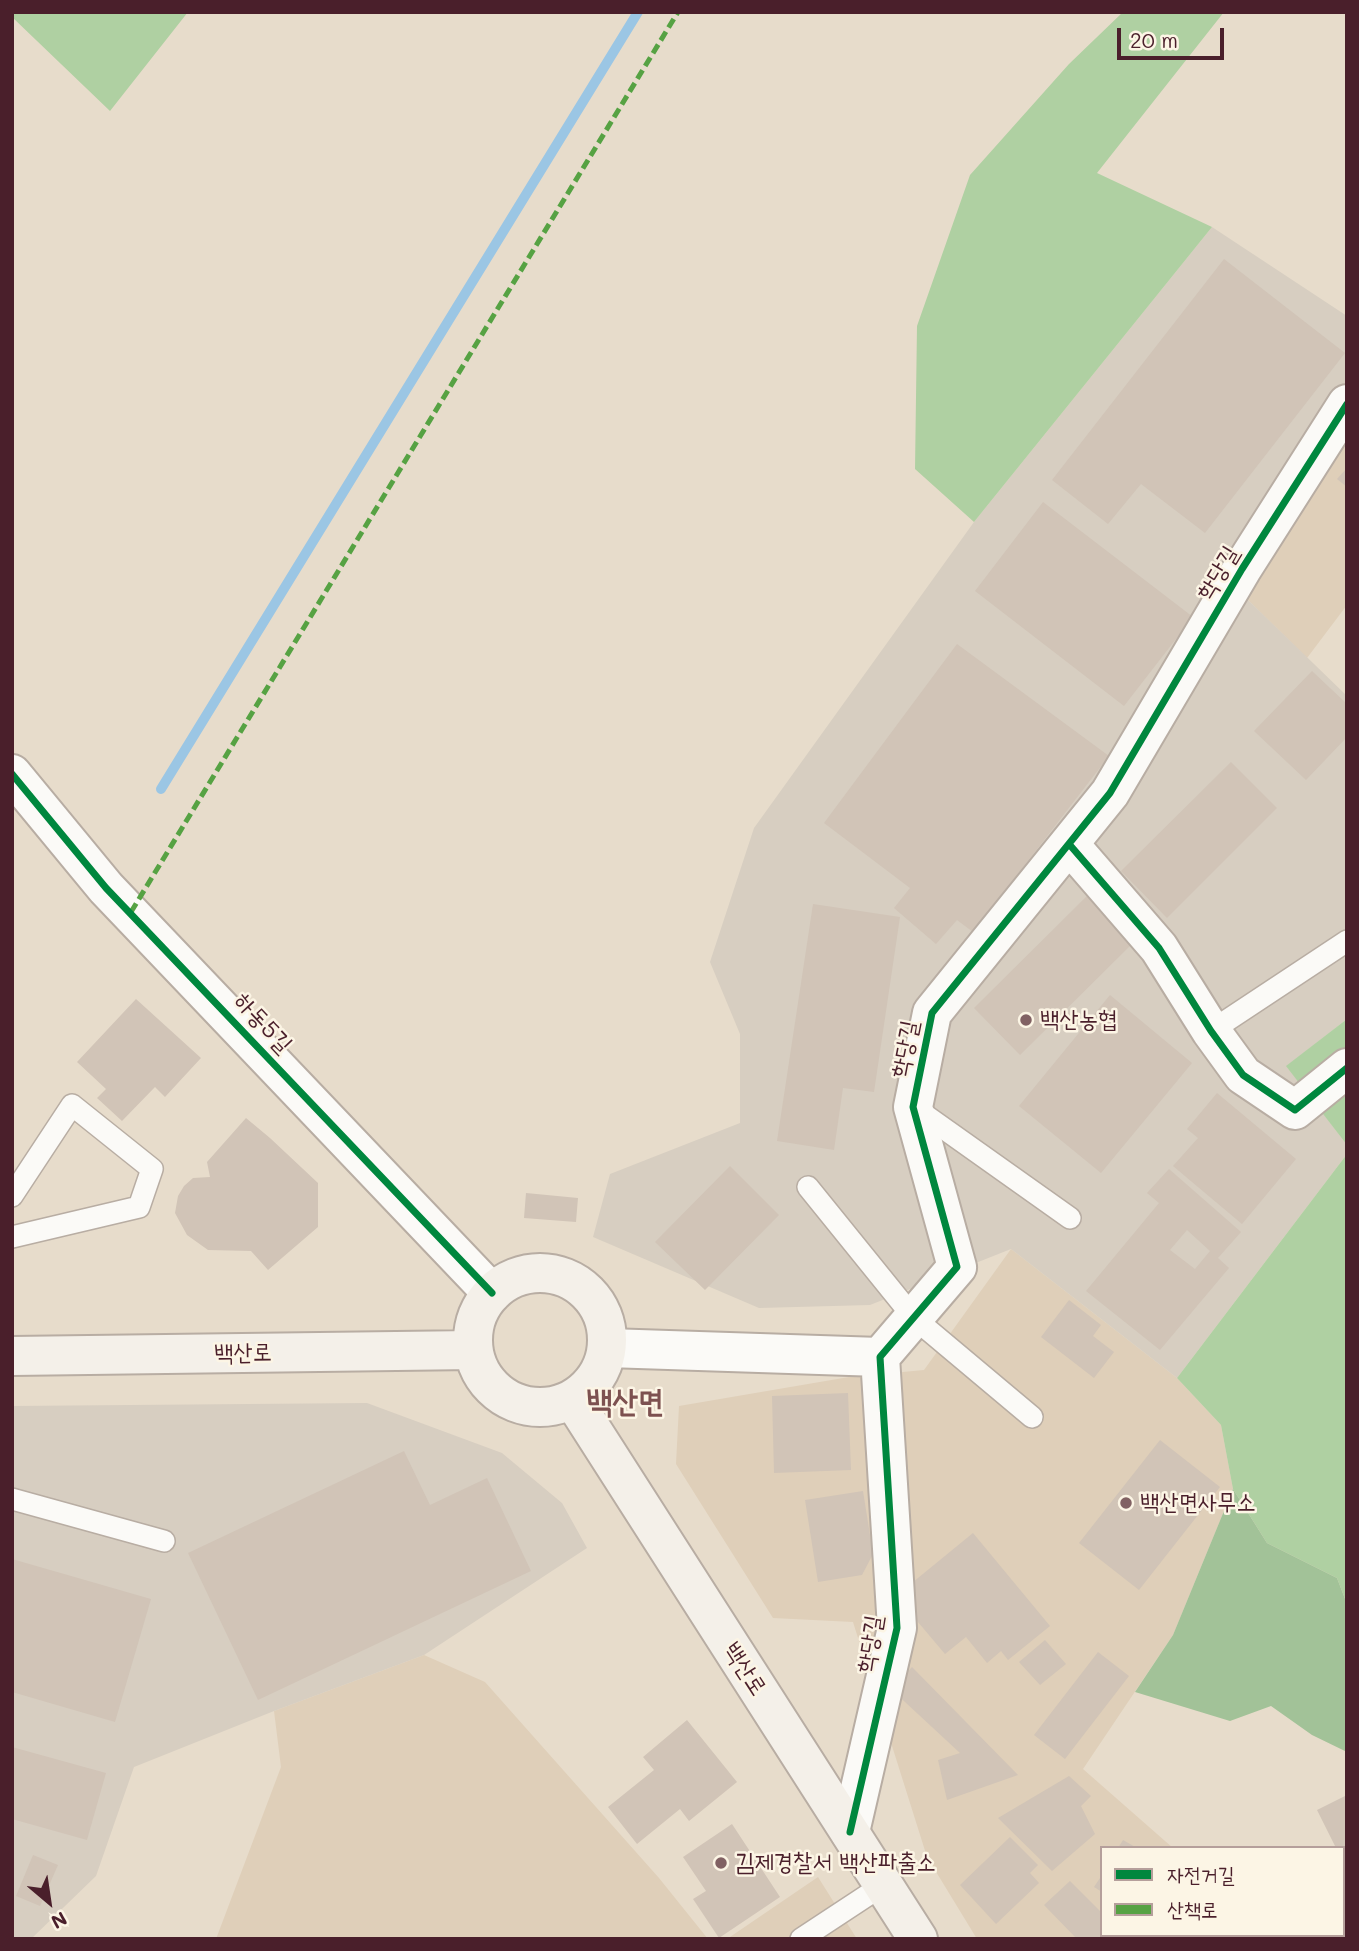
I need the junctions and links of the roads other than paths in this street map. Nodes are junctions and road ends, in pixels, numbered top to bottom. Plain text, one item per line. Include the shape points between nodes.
1 (1347, 404) edge
2 (12, 774) edge
3 (1069, 844) junction
4 (1347, 941) edge
5 (1210, 1031) junction
6 (1347, 1068) edge
7 (914, 1107) junction
8 (808, 1188) dead end
9 (12, 1196) edge
10 (1070, 1218) dead end
11 (12, 1237) edge
12 (492, 1293) junction
13 (914, 1318) junction
14 (608, 1348) junction
15 (473, 1350) junction
16 (12, 1356) edge
17 (880, 1357) junction
18 (573, 1400) junction
19 (1032, 1417) dead end
20 (12, 1499) edge
21 (164, 1541) dead end
22 (850, 1832) junction
23 (883, 1885) junction
24 (801, 1939) edge
25 (918, 1939) edge

1 - 3 street, 학당길 via 1242,569 1110,793
2 - 12 street, 하동5길 via 106,888
3 - 5 street via 1159,948
3 - 7 street, 학당길 via 932,1013
4 - 5 lane
5 - 6 street via 1243,1075 1295,1110
7 - 10 lane
7 - 13 street, 학당길 via 957,1267
8 - 13 lane
9 - 11 lane via 72,1105 152,1169 139,1207
12 - 14 main road via 528,1274 550,1273 569,1279 600,1307
12 - 15 main road via 473,1329
13 - 17 street, 학당길
13 - 19 lane
14 - 17 street
14 - 18 main road via 590,1387
15 - 16 main road, 백산로
15 - 18 main road via 492,1388 510,1401 552,1407
17 - 22 street, 학당길 via 897,1628
18 - 22 main road, 백산로
20 - 21 lane
22 - 23 main road, 백산로
23 - 24 lane
23 - 25 main road, 백산로

